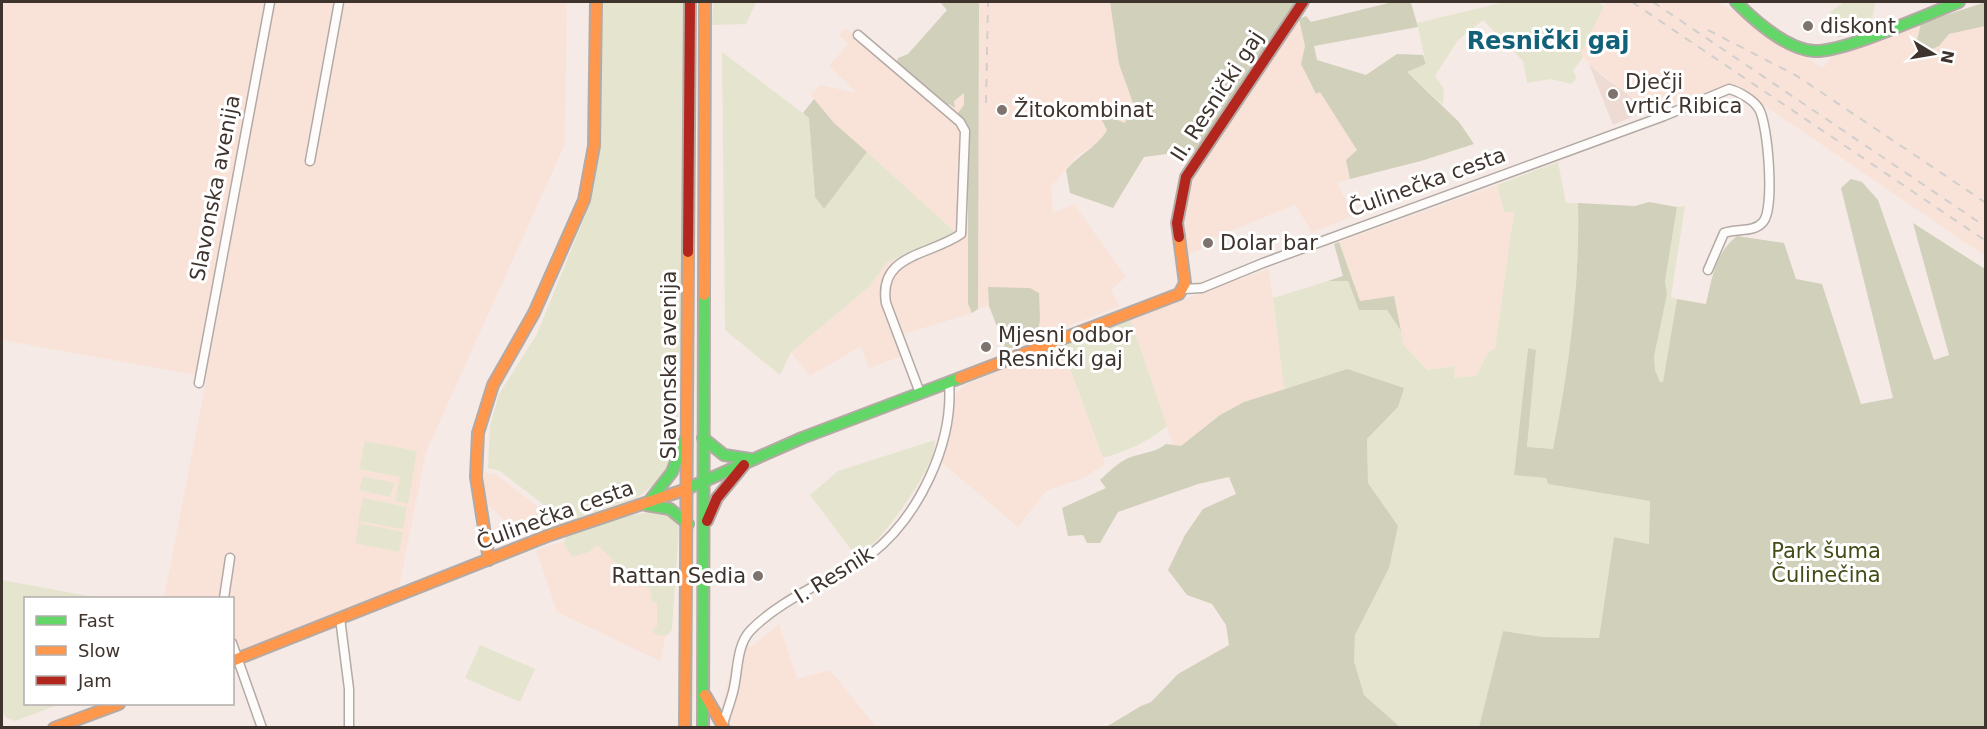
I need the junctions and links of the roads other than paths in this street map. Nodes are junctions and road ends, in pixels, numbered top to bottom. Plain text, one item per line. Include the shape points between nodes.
1 (270, 2) edge
2 (339, 2) edge
3 (596, 2) edge
4 (690, 2) edge
5 (705, 2) edge
6 (1303, 2) edge
7 (1736, 2) edge
8 (1959, 2) edge
9 (858, 35) dead end
10 (310, 161) dead end
11 (1708, 270) dead end
12 (1184, 289) junction
13 (949, 381) junction
14 (199, 383) dead end
15 (920, 393) junction
16 (688, 429) junction
17 (703, 438) junction
18 (751, 459) junction
19 (703, 482) junction
20 (688, 488) junction
21 (644, 504) junction
22 (688, 524) junction
23 (702, 540) junction
24 (230, 558) dead end
25 (489, 560) junction
26 (224, 597) edge
27 (340, 618) junction
28 (235, 661) edge
29 (703, 689) junction
30 (116, 705) edge
31 (722, 727) edge
32 (54, 728) edge
33 (262, 728) edge
34 (349, 728) edge
35 (685, 728) edge
36 (703, 728) edge

1 - 14 street, Slavonska avenija
2 - 10 street
3 - 25 street via 594,146 581,209 525,332 490,394 478,434 476,477
4 - 16 street, Slavonska avenija
5 - 17 street, Slavonska avenija
6 - 12 street, II. Resnički gaj via 1186,177 1177,223
7 - 8 street via 1776,34 1814,51 1838,48
9 - 15 street via 965,130 961,234 896,265 887,275 884,289
11 - 12 street, Čulinečka cesta via 1724,233 1757,227 1770,207 1762,117 1753,103 1729,89 1202,288
12 - 13 street, Čulinečka cesta via 1172,298
13 - 15 street, Čulinečka cesta
13 - 31 street, I. Resnik via 941,446 917,500 901,524 869,556 804,592 749,633
15 - 18 street, Čulinečka cesta
16 - 20 street, Slavonska avenija
16 - 21 street via 678,462 665,484
17 - 18 street via 722,455
17 - 19 street, Slavonska avenija
18 - 19 street, Čulinečka cesta
18 - 23 street via 723,488 709,511
19 - 20 street, Čulinečka cesta
19 - 23 street, Slavonska avenija
20 - 21 street, Čulinečka cesta
20 - 22 street, Slavonska avenija
21 - 22 street via 668,507
21 - 25 street, Čulinečka cesta
22 - 35 street, Slavonska avenija
23 - 29 street, Slavonska avenija
24 - 26 street
25 - 27 street, Čulinečka cesta
27 - 28 street, Čulinečka cesta
27 - 34 street via 349,689
28 - 33 street
29 - 31 street
29 - 36 street, Slavonska avenija
30 - 32 street

